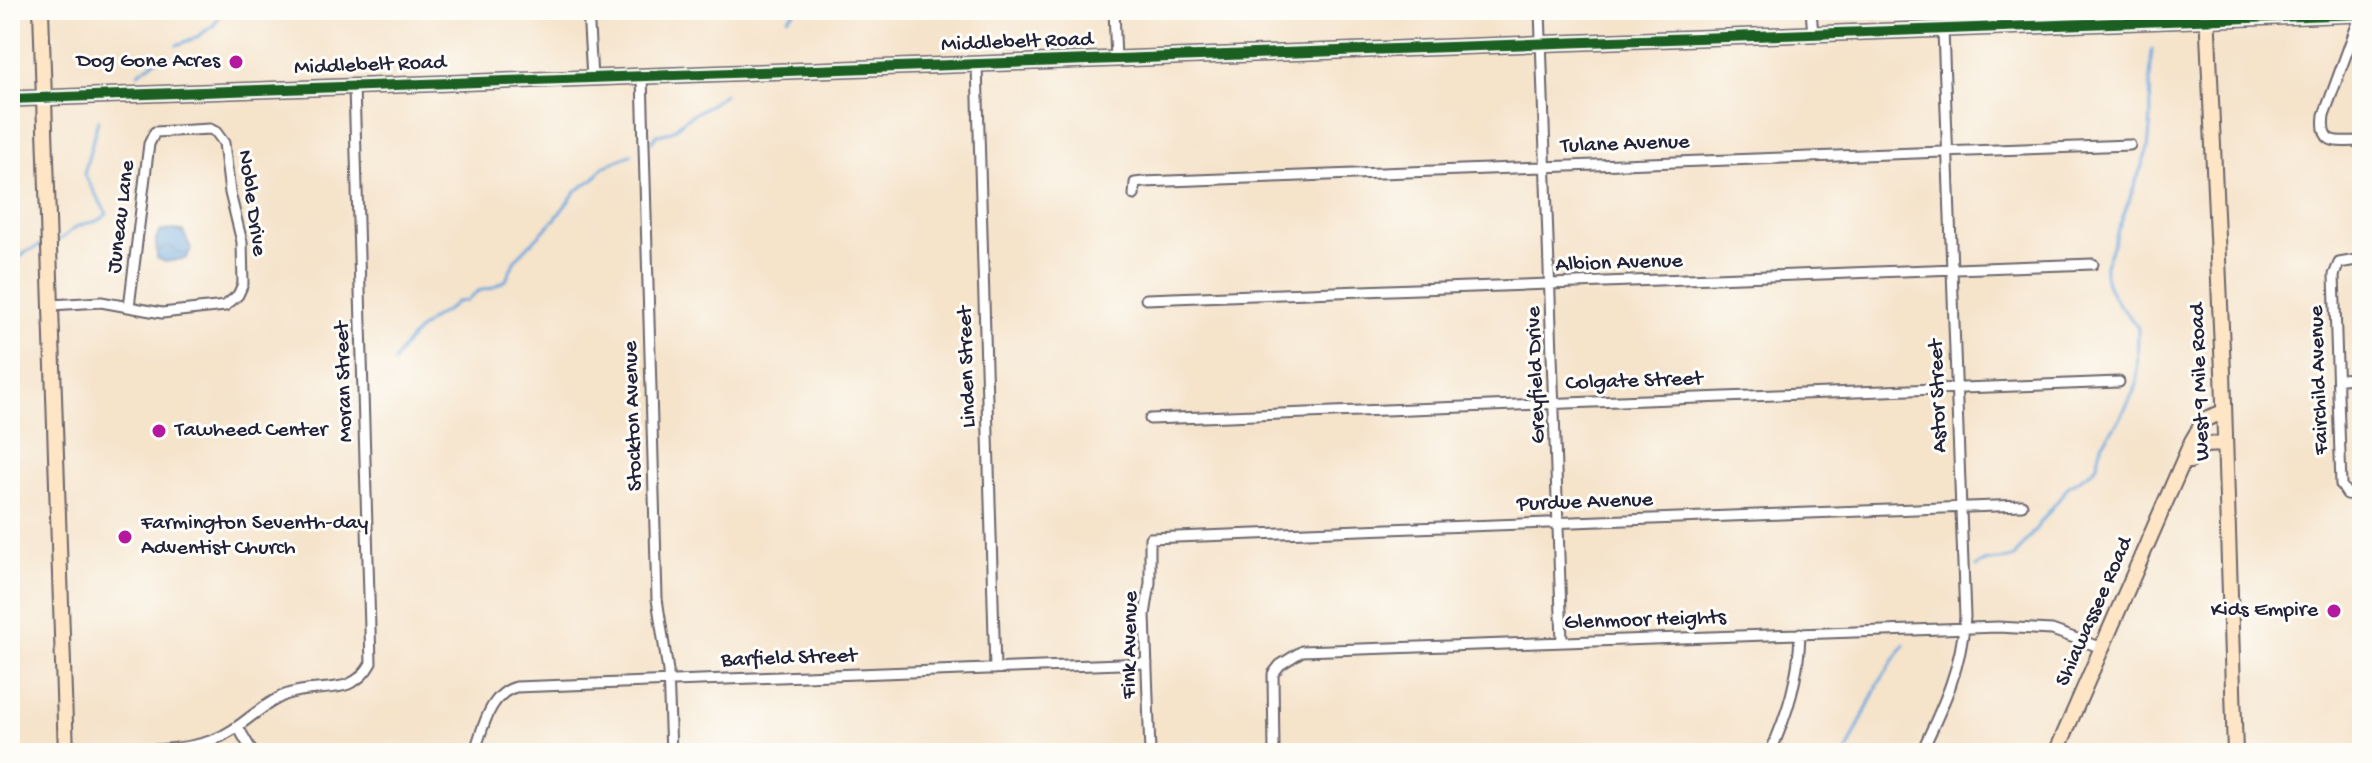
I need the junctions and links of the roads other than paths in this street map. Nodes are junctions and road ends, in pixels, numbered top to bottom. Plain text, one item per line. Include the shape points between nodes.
1 (41, 10) edge
2 (588, 10) edge
3 (1114, 10) edge
4 (1540, 10) edge
5 (1811, 10) edge
6 (1854, 10) edge
7 (1939, 10) edge
8 (1897, 11) edge
9 (2362, 13) edge
10 (2208, 15) edge
11 (1943, 30) junction
12 (1813, 35) junction
13 (1541, 45) junction
14 (1116, 60) junction
15 (977, 65) junction
16 (642, 76) junction
17 (592, 78) junction
18 (354, 87) junction
19 (44, 98) junction
20 (10, 99) edge
21 (155, 132) joint
22 (2362, 141) edge
23 (2130, 145) dead end
24 (1947, 151) junction
25 (1546, 166) junction
26 (1134, 195) dead end
27 (2362, 259) edge
28 (2093, 264) dead end
29 (1951, 269) junction
30 (1551, 284) junction
31 (1146, 299) dead end
32 (51, 305) junction
33 (129, 307) junction
34 (2362, 378) edge
35 (2338, 379) junction
36 (2119, 382) dead end
37 (1956, 388) junction
38 (1555, 403) junction
39 (2224, 412) junction
40 (1150, 419) dead end
41 (2225, 444) junction
42 (2173, 489) junction
43 (2362, 497) edge
44 (2022, 505) dead end
45 (1961, 507) junction
46 (1560, 522) junction
47 (1150, 538) joint
48 (1964, 628) junction
49 (1800, 633) junction
50 (1562, 642) junction
51 (2102, 648) junction
52 (1147, 663) junction
53 (995, 669) junction
54 (668, 681) junction
55 (238, 727) junction
56 (66, 753) edge
57 (76, 753) edge
58 (253, 753) edge
59 (474, 753) edge
60 (671, 753) edge
61 (1150, 753) edge
62 (1274, 753) edge
63 (1770, 753) edge
64 (1921, 753) edge
65 (2056, 753) edge
66 (2235, 753) edge

1 - 19 street
2 - 17 street
3 - 14 street
4 - 13 street, Greyfield Drive
5 - 12 street
6 - 8 street
7 - 8 street
9 - 10 street, Middlebelt Road
9 - 22 street via 2322,129 2326,137
10 - 11 street, Middlebelt Road
10 - 39 street, West 9 Mile Road
11 - 12 street, Middlebelt Road
11 - 24 street, Astor Street
12 - 13 street, Middlebelt Road
13 - 14 street, Middlebelt Road
13 - 25 street, Greyfield Drive
14 - 15 street, Middlebelt Road
15 - 16 street, Middlebelt Road
15 - 53 street, Linden Street
16 - 17 street, Middlebelt Road
16 - 54 street, Stockton Avenue via 657,599
17 - 18 street, Middlebelt Road
18 - 19 street, Middlebelt Road
18 - 55 street, Moran Street via 371,663 358,682 284,696
19 - 20 street, Middlebelt Road
19 - 32 street
21 - 33 street, Juneau Lane via 149,144
21 - 33 street, Noble Drive via 210,129 222,138 242,242 243,284 225,306 162,313
23 - 24 street, Tulane Avenue
24 - 25 street, Tulane Avenue
24 - 29 street, Astor Street
25 - 26 street, Tulane Avenue via 1135,183
25 - 30 street, Greyfield Drive
27 - 35 street, Fairchild Avenue via 2339,263 2334,275
28 - 29 street, Albion Avenue
29 - 30 street, Albion Avenue
29 - 37 street, Astor Street
30 - 31 street, Albion Avenue
30 - 38 street, Greyfield Drive
32 - 33 street, Noble Drive via 101,302
32 - 56 street
34 - 35 street
35 - 43 street, Fairchild Avenue via 2341,485 2347,494
36 - 37 street, Colgate Street
37 - 38 street, Colgate Street
37 - 45 street, Astor Street
38 - 40 street, Colgate Street
38 - 46 street, Greyfield Drive
39 - 41 street, West 9 Mile Road
39 - 42 street, Shiawassee Road via 2205,419
41 - 42 street, Shiawassee Road via 2199,448
41 - 66 street, West 9 Mile Road
42 - 51 street, Shiawassee Road
44 - 45 street, Purdue Avenue
45 - 46 street, Purdue Avenue
45 - 48 street, Astor Street
46 - 47 street, Purdue Avenue
46 - 50 street, Greyfield Drive
47 - 52 street, Fink Avenue
48 - 49 street, Glenmoor Heights
48 - 51 street, Glenmoor Heights via 2052,630
48 - 64 street, Astor Street via 1953,683
49 - 50 street, Glenmoor Heights
49 - 63 street via 1792,698
50 - 62 street, Glenmoor Heights via 1302,651 1273,674
51 - 65 street, Shiawassee Road
52 - 53 street, Barfield Street
52 - 61 street, Fink Avenue
53 - 54 street, Barfield Street
54 - 59 street, Barfield Street via 504,690
54 - 60 street, Stockton Avenue
55 - 57 street via 195,744
55 - 58 street

